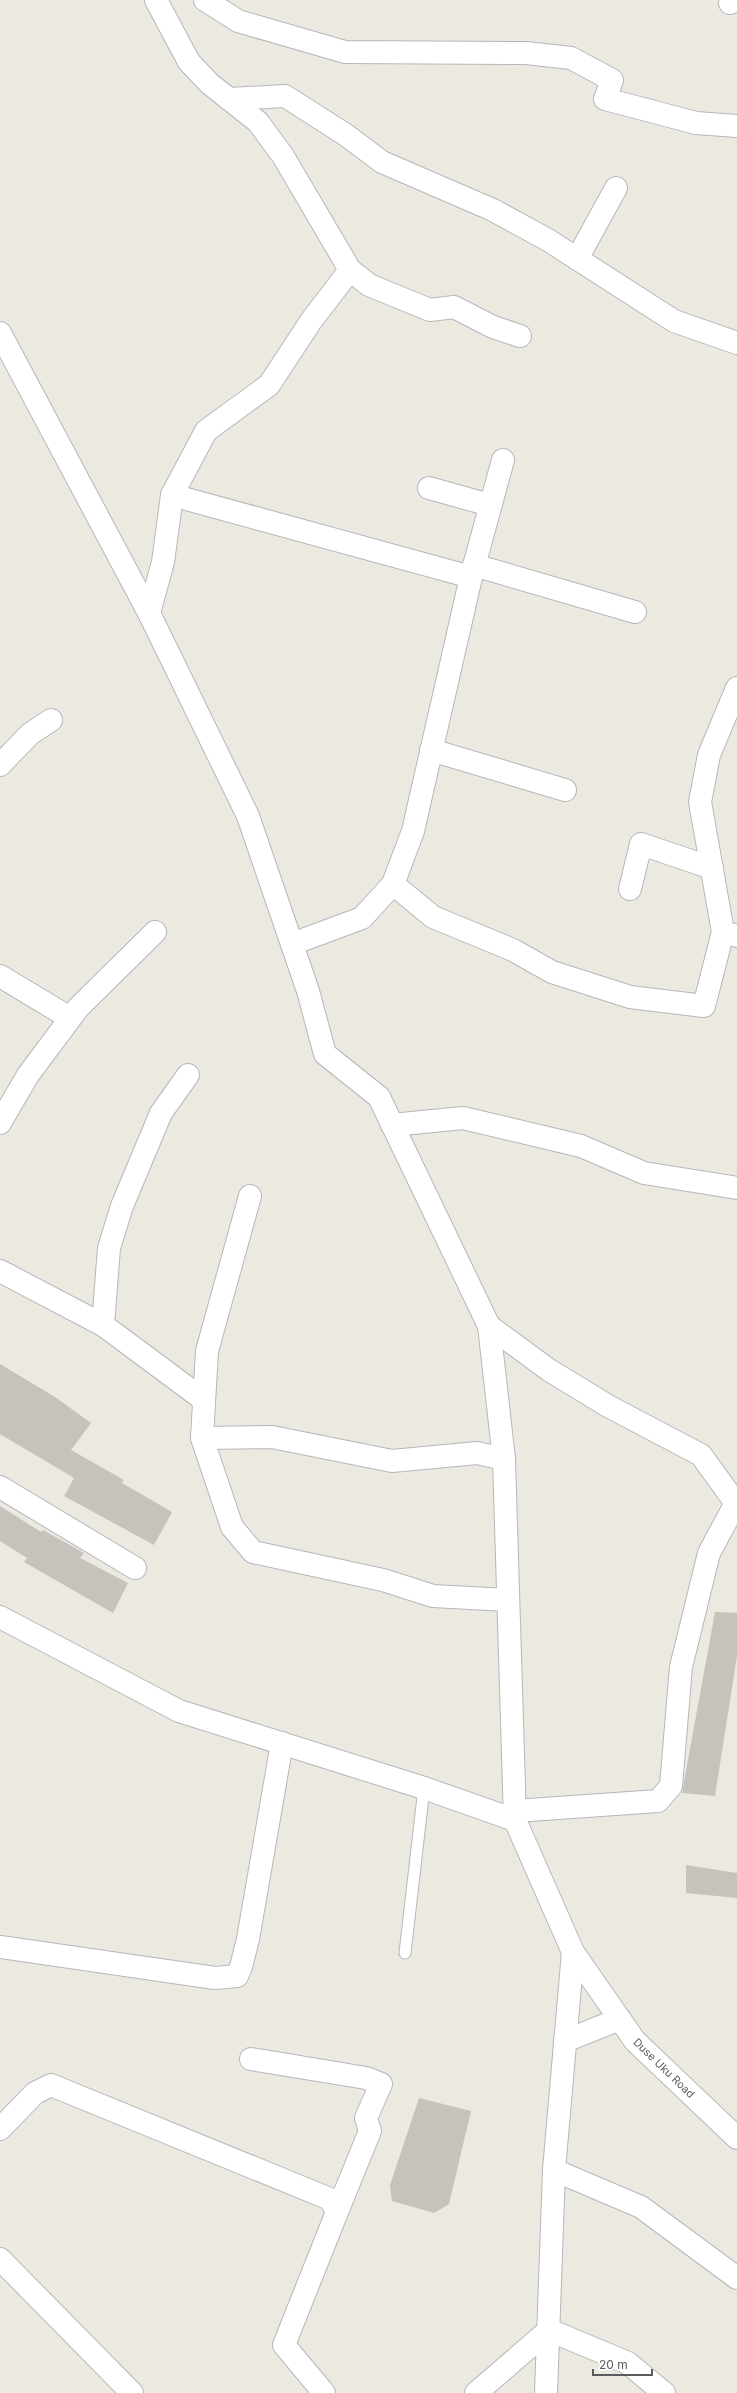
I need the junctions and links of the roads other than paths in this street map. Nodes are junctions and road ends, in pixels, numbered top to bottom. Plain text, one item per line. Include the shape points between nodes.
1 (156, 0) edge
2 (204, 0) edge
3 (229, 99) junction
4 (737, 126) edge
5 (616, 188) dead end
6 (577, 259) junction
7 (350, 270) junction
8 (0, 333) edge
9 (520, 336) dead end
10 (737, 343) edge
11 (5, 356) edge
12 (503, 460) dead end
13 (429, 488) dead end
14 (172, 495) junction
15 (490, 504) junction
16 (473, 571) junction
17 (635, 612) dead end
18 (149, 613) junction
19 (737, 688) edge
20 (51, 720) dead end
21 (431, 750) junction
22 (0, 765) edge
23 (565, 790) dead end
24 (712, 868) junction
25 (393, 884) junction
26 (630, 889) dead end
27 (155, 932) dead end
28 (730, 934) edge
29 (292, 944) junction
30 (0, 976) edge
31 (70, 1018) junction
32 (188, 1075) dead end
33 (0, 1123) edge
34 (392, 1125) junction
35 (737, 1188) edge
36 (250, 1196) dead end
37 (0, 1271) edge
38 (104, 1325) junction
39 (488, 1326) junction
40 (204, 1400) junction
41 (202, 1438) junction
42 (504, 1459) junction
43 (0, 1487) edge
44 (736, 1501) edge
45 (135, 1568) dead end
46 (508, 1600) junction
47 (0, 1617) edge
48 (282, 1743) junction
49 (424, 1788) junction
50 (515, 1815) junction
51 (0, 1947) edge
52 (573, 1952) junction
53 (405, 1953) dead end
54 (620, 2019) junction
55 (565, 2041) junction
56 (251, 2059) dead end
57 (0, 2129) edge
58 (737, 2138) edge
59 (554, 2170) junction
60 (337, 2212) junction
61 (0, 2259) edge
62 (737, 2278) edge
63 (548, 2330) junction
64 (132, 2393) edge
65 (324, 2393) edge
66 (476, 2393) edge
67 (546, 2393) edge
68 (664, 2393) edge

1 - 3 street via 189,62
2 - 4 street via 238,21 345,52 526,53 571,58 612,80 605,99 696,123
3 - 6 street via 285,96 346,135 382,162 493,210
3 - 7 street via 258,122 283,156
5 - 6 street
6 - 10 street via 674,321
7 - 9 street via 369,285 430,310 454,307 493,327
7 - 14 street via 311,321 269,385 206,431
8 - 11 street
11 - 18 street
12 - 15 street
13 - 15 street
14 - 16 street
14 - 18 street via 163,562
15 - 16 street
16 - 17 street
16 - 21 street
18 - 29 street via 248,816
19 - 24 street via 709,755 700,802
20 - 22 street via 30,734
21 - 23 street
21 - 25 street via 413,831
24 - 26 street via 641,844
24 - 28 street
25 - 28 street via 434,917 513,950 552,972 630,997 704,1006
25 - 29 street via 362,918
27 - 31 street
29 - 34 street via 325,1054 379,1097
30 - 31 street
31 - 33 street via 28,1075
32 - 38 street via 161,1113 122,1206 110,1248
34 - 35 street via 463,1118 581,1146 644,1173
34 - 39 street
36 - 40 street via 207,1351
37 - 38 street
38 - 40 street
39 - 42 street
39 - 44 street via 549,1370 608,1406 701,1455
40 - 41 street
41 - 42 street via 272,1437 392,1461 478,1453
41 - 46 street via 232,1527 253,1552 383,1580 433,1596
42 - 46 street
43 - 45 street
44 - 50 street via 709,1553 681,1667 671,1786 658,1801
46 - 50 street
47 - 48 street via 179,1711
48 - 49 street
48 - 51 street via 248,1939 237,1976 215,1978
49 - 50 street
49 - 53 lane
50 - 52 street, Duse Uku Road
52 - 54 street, Duse Uku Road
52 - 55 street
54 - 55 street
54 - 58 street, Duse Uku Road via 635,2041
55 - 59 street
56 - 60 street via 366,2078 381,2084 366,2118 370,2131
57 - 60 street via 35,2093 50,2085 330,2199
59 - 62 street via 641,2206
59 - 63 street
60 - 65 street via 284,2345
61 - 64 street
63 - 66 street
63 - 67 street
63 - 68 street via 628,2364

